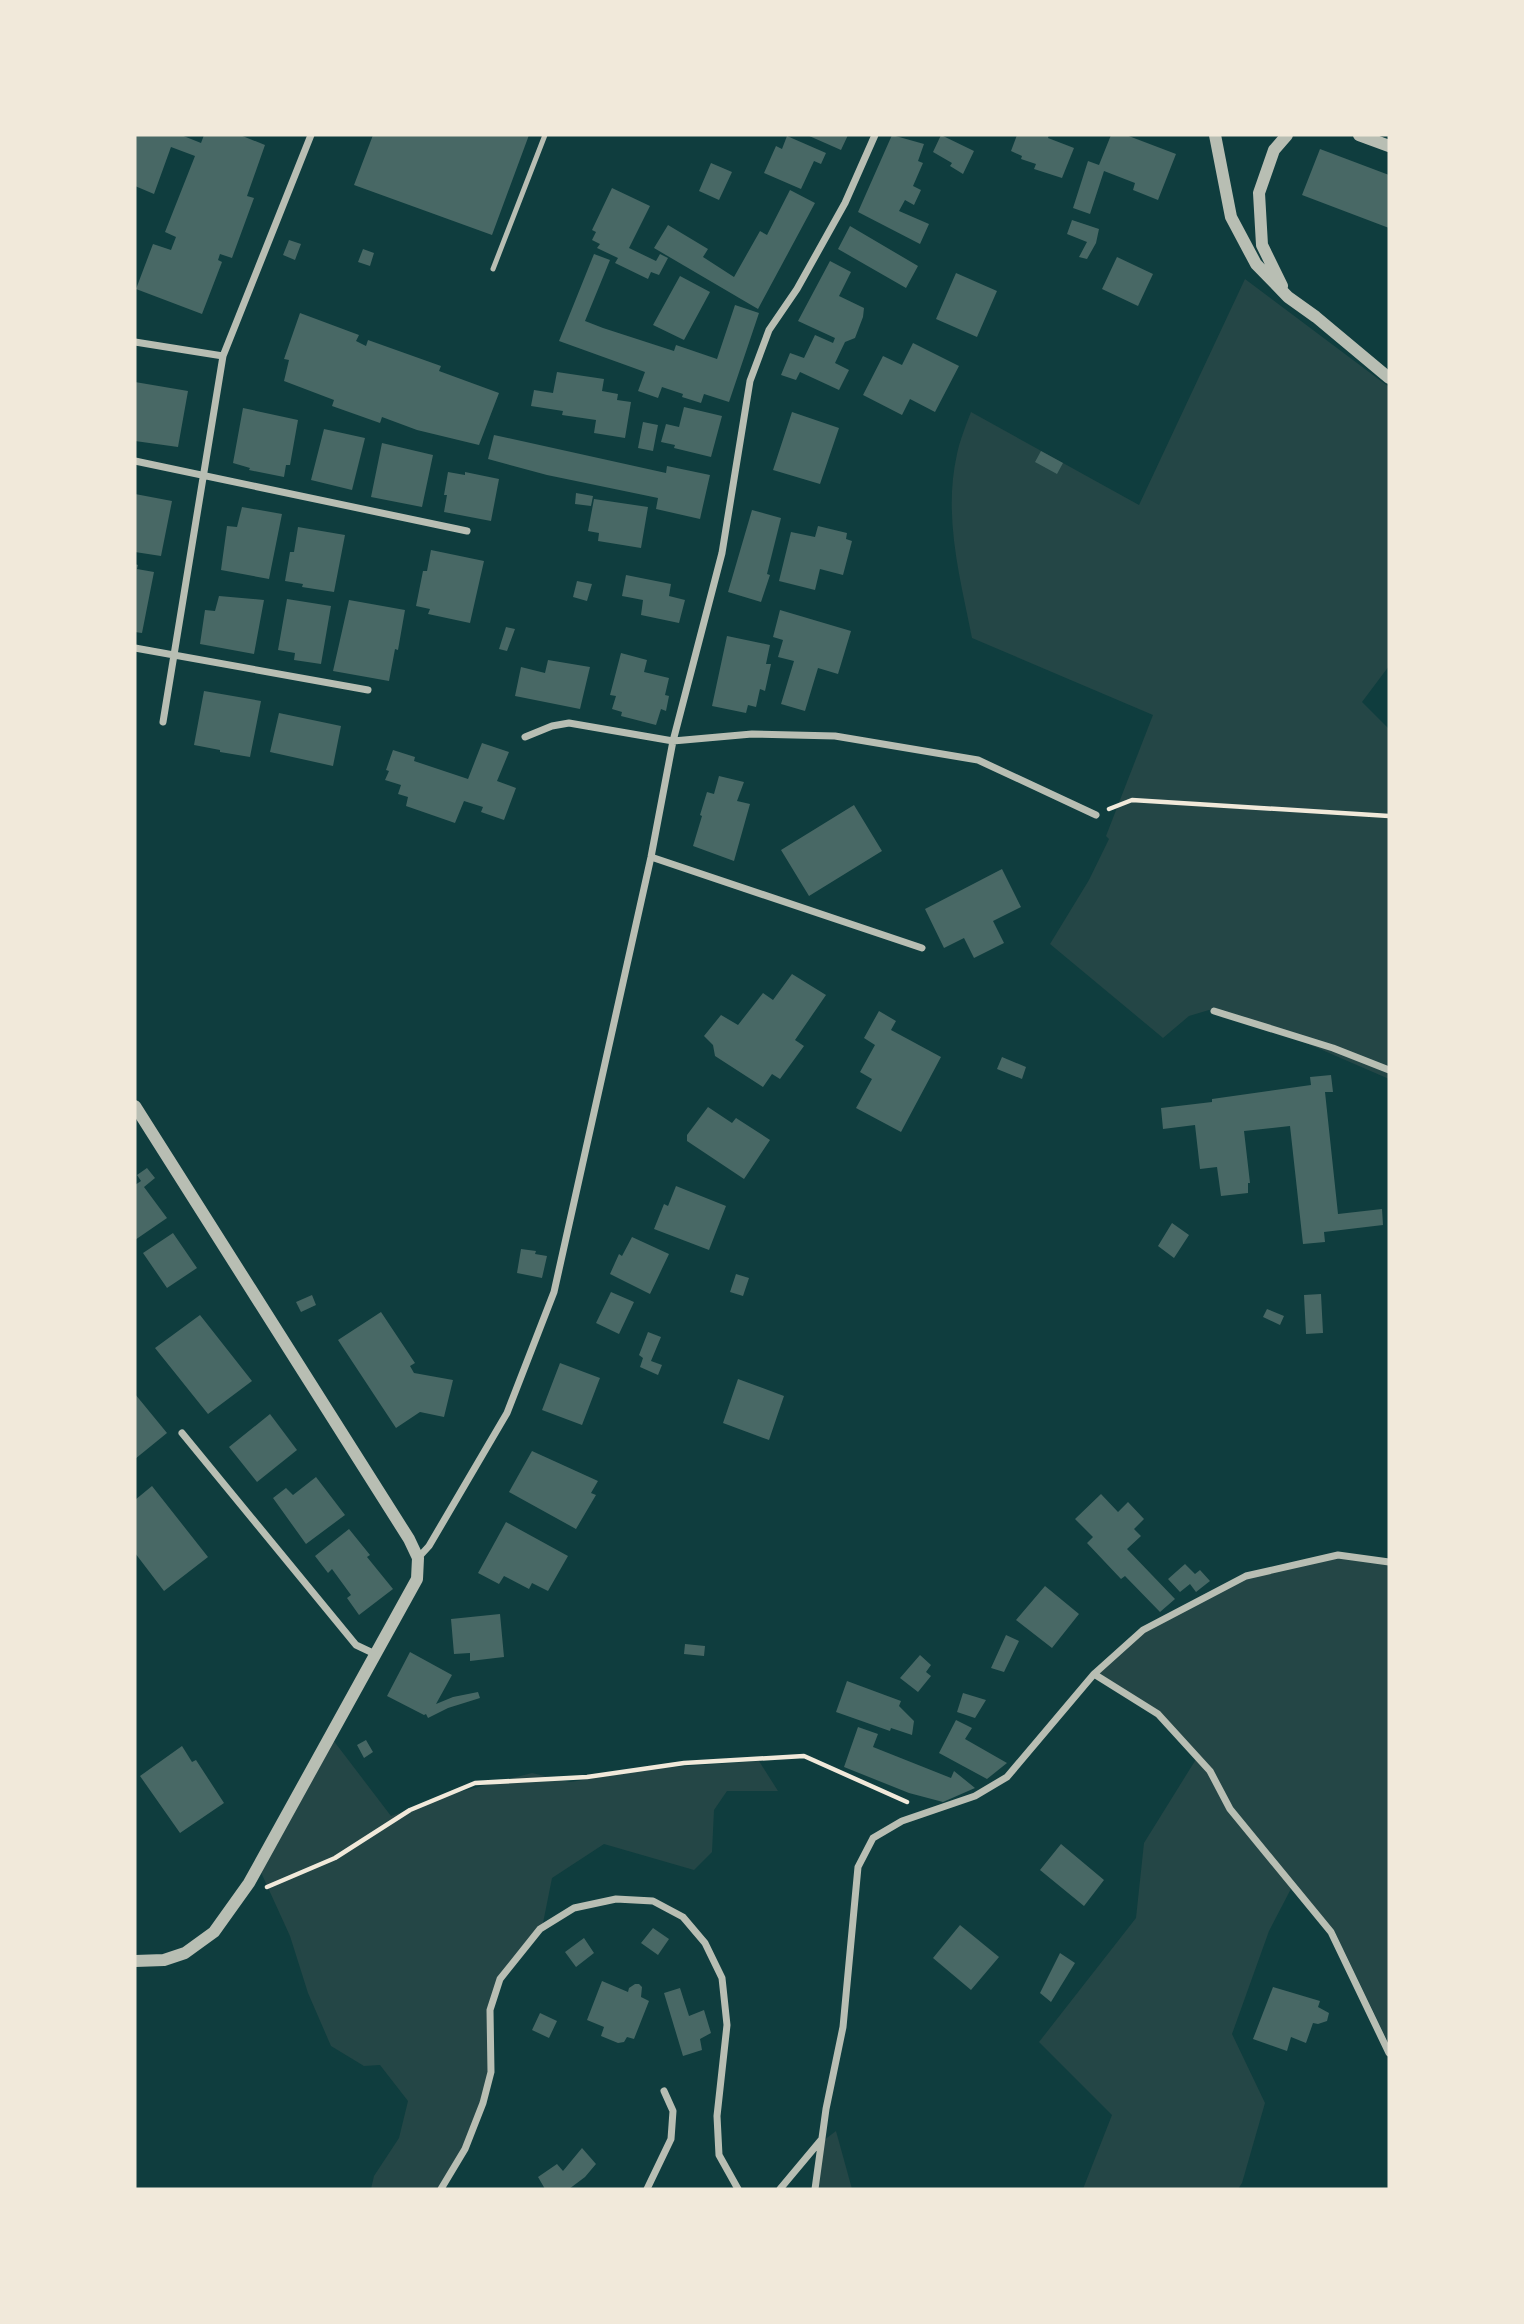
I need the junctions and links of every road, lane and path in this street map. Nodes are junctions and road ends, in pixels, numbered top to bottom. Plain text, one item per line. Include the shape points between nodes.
1 (311, 135) edge
2 (545, 135) edge
3 (875, 135) edge
4 (1215, 135) edge
5 (1287, 135) edge
6 (1359, 135) edge
7 (1389, 146) edge
8 (493, 269) dead end
9 (1288, 297) junction
10 (135, 342) edge
11 (223, 356) junction
12 (1389, 378) edge
13 (135, 461) edge
14 (203, 475) junction
15 (467, 531) dead end
16 (135, 648) edge
17 (174, 655) junction
18 (368, 690) dead end
19 (163, 722) dead end
20 (525, 737) dead end
21 (673, 741) junction
22 (1096, 815) joint
23 (1389, 816) edge
24 (651, 857) junction
25 (922, 948) dead end
26 (1214, 1011) dead end
27 (1389, 1070) edge
28 (135, 1106) edge
29 (181, 1433) dead end
30 (418, 1558) junction
31 (1389, 1562) edge
32 (375, 1654) junction
33 (1094, 1674) junction
34 (886, 1793) dead end
35 (249, 1883) junction
36 (135, 1961) edge
37 (1389, 2053) edge
38 (664, 2091) dead end
39 (821, 2139) junction
40 (441, 2189) edge
41 (647, 2189) edge
42 (738, 2189) edge
43 (780, 2189) edge
44 (815, 2189) edge

1 - 11 street
2 - 8 lane
3 - 21 street via 845,203 769,330 750,381 722,553
4 - 9 street via 1231,217 1256,264
5 - 9 street via 1273,150 1259,193 1262,245
6 - 7 street
9 - 12 street
10 - 11 street
11 - 14 street
13 - 14 street
14 - 15 street
14 - 17 street
16 - 17 street
17 - 18 street
17 - 19 street
20 - 21 street via 569,723
21 - 22 street via 752,734 835,736 978,760
21 - 24 street
22 - 23 path via 1132,800
24 - 25 street
24 - 30 street via 554,1292 507,1413
26 - 27 street
28 - 30 street
29 - 32 street via 356,1645
30 - 32 street via 417,1578
31 - 33 street via 1338,1555 1246,1576 1143,1630
32 - 35 street
33 - 37 street via 1158,1714 1210,1771 1230,1809 1331,1932
33 - 39 street via 1007,1777 975,1796 902,1821 873,1838 858,1867 843,2026
34 - 35 path via 804,1756 475,1783 410,1810 335,1858 268,1888
35 - 36 street via 214,1932 185,1953 164,1960
38 - 41 street via 673,2111 671,2139
39 - 43 street
39 - 44 street
40 - 42 street via 465,2149 484,2103 491,2072 490,2010 500,1979 540,1929 574,1908 616,1899 653,1900 682,1917 705,1943 722,1978 727,2025 717,2116 719,2155

